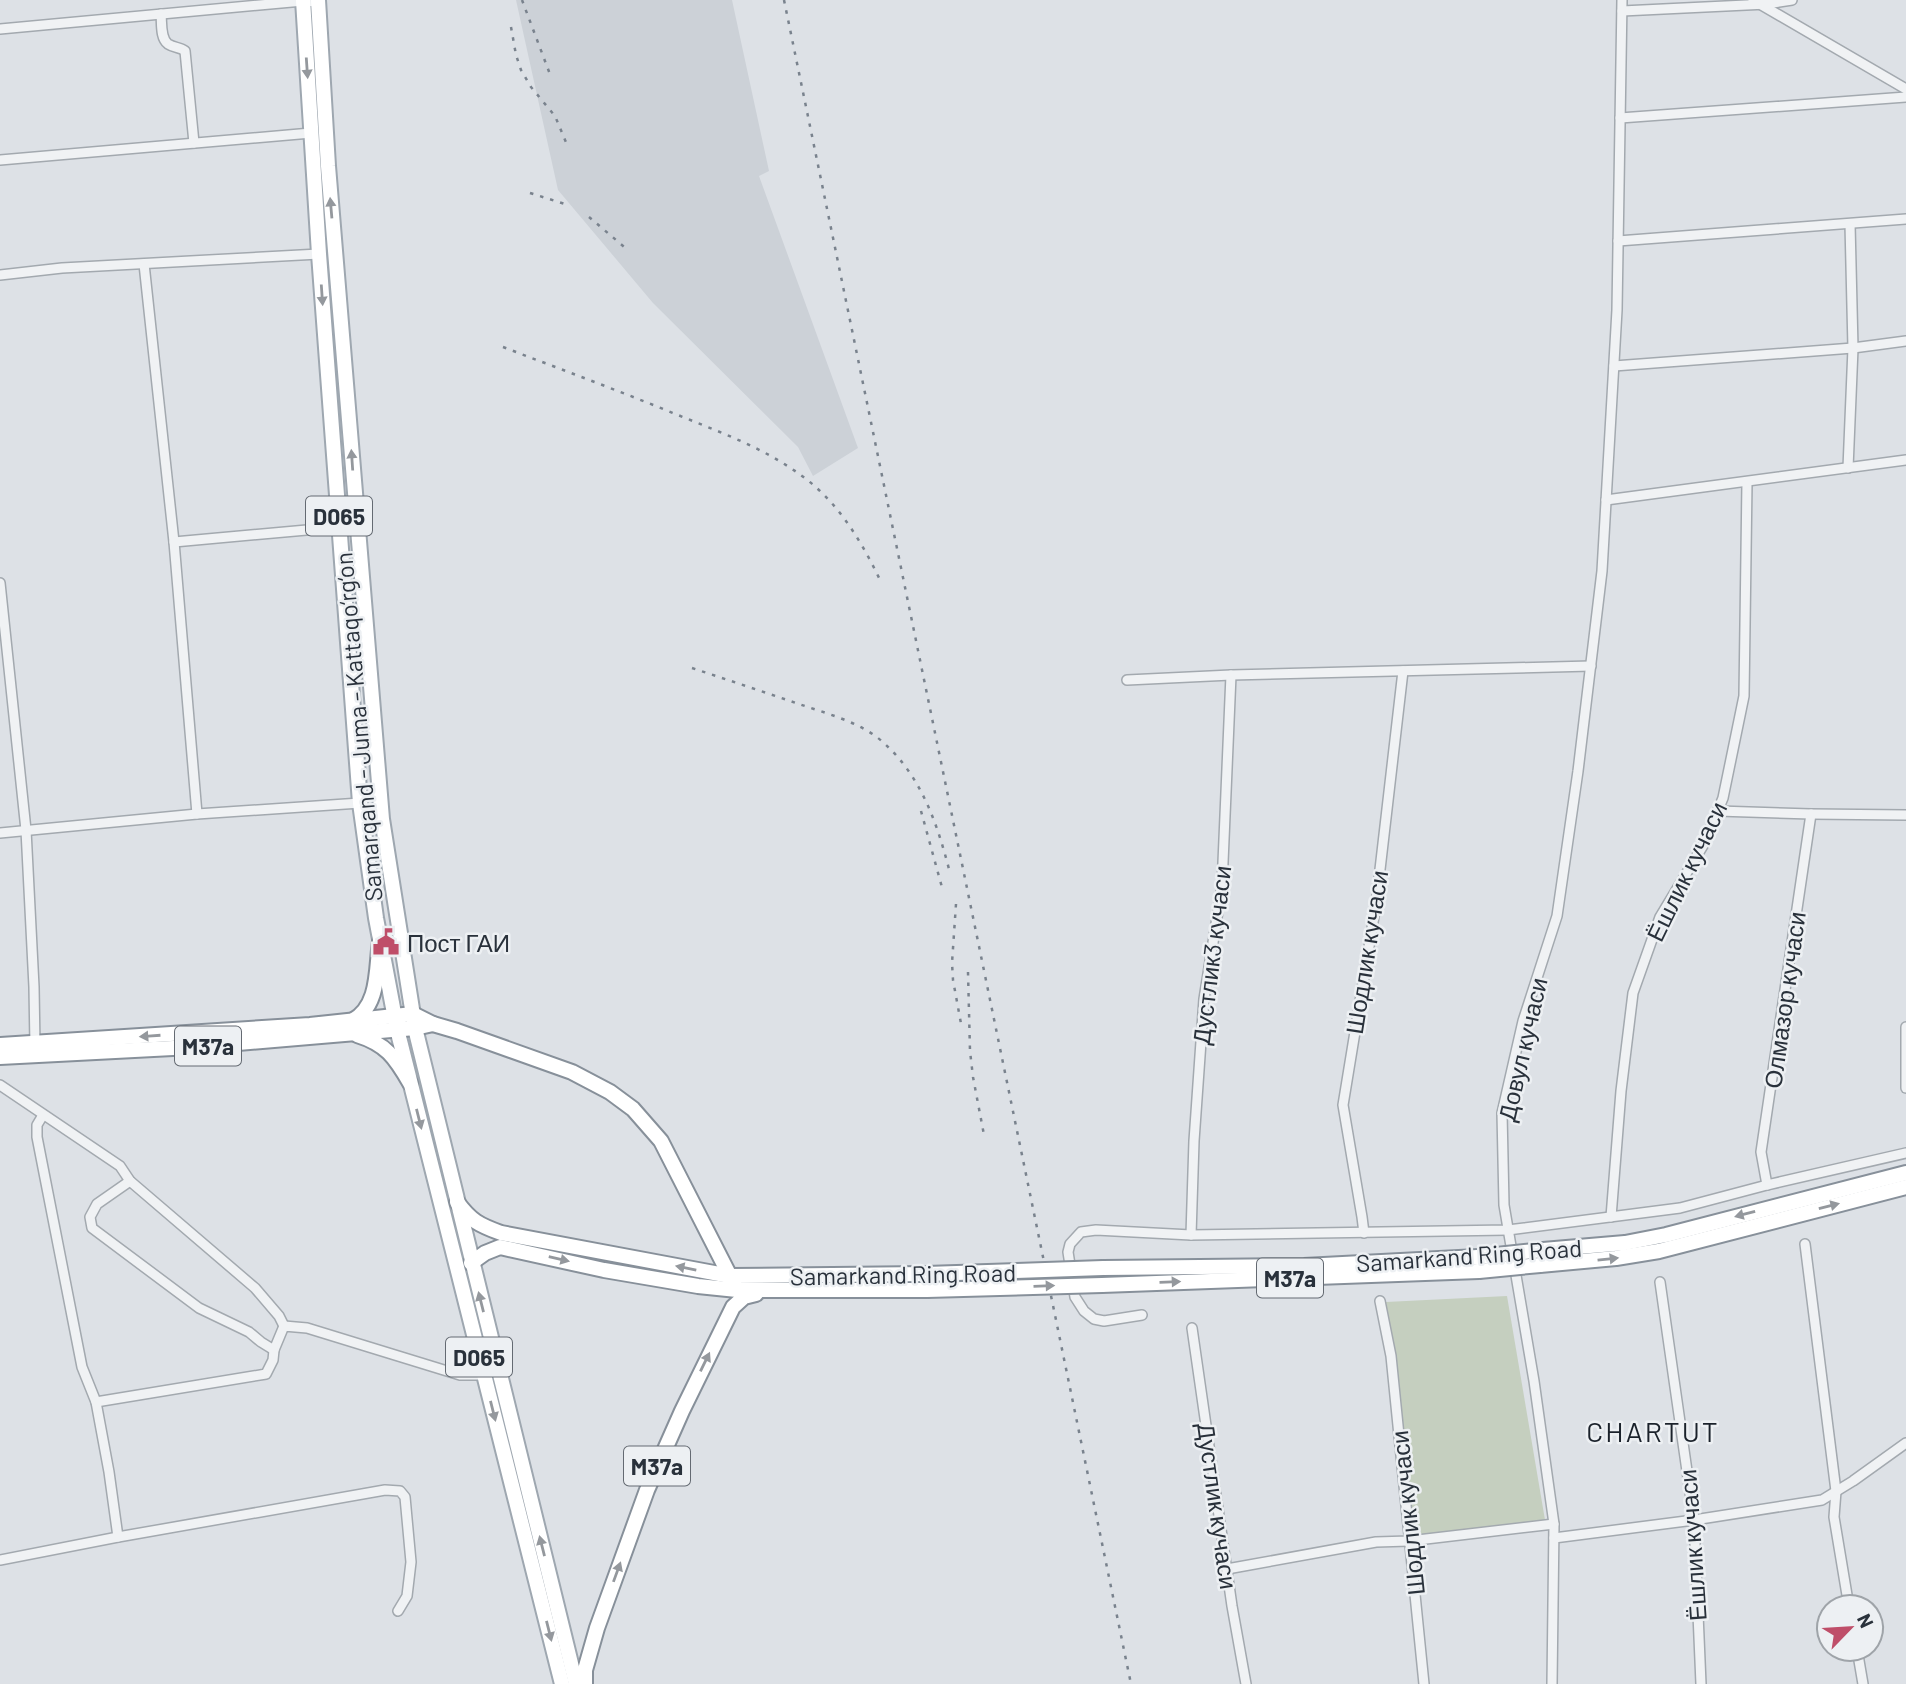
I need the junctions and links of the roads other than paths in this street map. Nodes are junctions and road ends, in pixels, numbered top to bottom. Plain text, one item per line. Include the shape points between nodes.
1 (1622, 0) edge
2 (1792, 0) edge
3 (310, 1) edge
4 (1756, 2) edge
5 (1622, 11) junction
6 (161, 14) junction
7 (0, 29) edge
8 (1906, 89) edge
9 (1906, 97) edge
10 (1620, 118) junction
11 (311, 133) junction
12 (194, 143) junction
13 (0, 160) edge
14 (1906, 219) edge
15 (1850, 224) junction
16 (1618, 240) junction
17 (319, 254) junction
18 (144, 264) junction
19 (0, 275) edge
20 (1906, 341) edge
21 (1853, 348) junction
22 (1614, 366) junction
23 (1906, 460) edge
24 (1848, 468) junction
25 (1747, 482) junction
26 (1606, 500) junction
27 (340, 527) junction
28 (174, 542) junction
29 (0, 583) edge
30 (1591, 666) junction
31 (1403, 671) junction
32 (1231, 675) junction
33 (1127, 680) dead end
34 (360, 803) junction
35 (1718, 811) junction
36 (197, 814) junction
37 (1811, 814) junction
38 (1906, 815) edge
39 (26, 830) junction
40 (0, 833) edge
41 (380, 941) junction
42 (414, 1021) junction
43 (395, 1022) junction
44 (352, 1027) junction
45 (1906, 1027) edge
46 (0, 1045) edge
47 (35, 1049) junction
48 (0, 1057) edge
49 (410, 1083) junction
50 (0, 1085) edge
51 (1906, 1088) edge
52 (43, 1115) junction
53 (1906, 1153) edge
54 (1906, 1173) edge
55 (130, 1181) junction
56 (1767, 1185) junction
57 (1906, 1187) edge
58 (457, 1202) junction
59 (1611, 1217) junction
60 (1508, 1230) junction
61 (1364, 1233) junction
62 (1191, 1235) junction
63 (1805, 1244) dead end
64 (716, 1246) junction
65 (1542, 1257) junction
66 (471, 1263) junction
67 (1478, 1264) junction
68 (753, 1277) junction
69 (1660, 1282) dead end
70 (734, 1283) junction
71 (782, 1289) junction
72 (1380, 1301) dead end
73 (1142, 1315) dead end
74 (284, 1326) junction
75 (1192, 1328) dead end
76 (274, 1350) junction
77 (484, 1375) junction
78 (96, 1402) junction
79 (1906, 1443) edge
80 (1836, 1492) junction
81 (1694, 1520) junction
82 (1554, 1524) junction
83 (118, 1536) junction
84 (1554, 1538) junction
85 (1409, 1541) junction
86 (0, 1560) edge
87 (1227, 1569) junction
88 (1847, 1593) edge
89 (398, 1611) dead end
90 (1859, 1663) edge
91 (562, 1684) edge
92 (576, 1684) edge
93 (585, 1684) edge
94 (1246, 1684) edge
95 (1424, 1684) edge
96 (1552, 1684) edge
97 (1701, 1684) edge
98 (1863, 1684) edge

1 - 5 street, Довул кучаси
2 - 4 street
3 - 6 street
3 -> 11 main road, Samarqand - Juma - Kattaqo‘rg‘on / D065
42 -> 3 main road, Samarqand - Juma - Kattaqo‘rg‘on / D065 via 382,819 327,154
4 - 5 street
4 - 8 street
5 - 10 street, Довул кучаси
6 - 7 street
6 - 12 street via 165,40 185,51
9 - 10 street
10 - 16 street, Довул кучаси
11 - 12 street
11 - 17 main road, Samarqand - Juma - Kattaqo‘rg‘on / D065
12 - 13 street
14 - 15 street
15 - 16 street
15 - 21 street
16 - 22 street, Довул кучаси
17 - 18 street
17 -> 27 main road, Samarqand - Juma - Kattaqo‘rg‘on / D065
18 - 19 street
18 - 28 street
20 - 21 street
21 - 22 street
21 - 24 street
22 - 26 street, Довул кучаси
23 - 24 street
24 - 25 street
25 - 26 street
25 - 35 street, Ёшлик кучаси via 1744,696
26 - 30 street, Довул кучаси
27 - 28 street
27 - 34 main road, Samarqand - Juma - Kattaqo‘rg‘on / D065
28 - 36 street
29 - 39 street
30 - 31 street
30 - 60 street, Довул кучаси via 1557,916 1523,1021 1502,1113
31 - 32 street
31 - 61 street, Шодлик кучаси via 1376,904 1343,1105
32 - 33 street
32 - 62 street, Дустлик3 кучаси via 1222,886 1204,999
34 - 36 street
34 - 41 main road, Samarqand - Juma - Kattaqo‘rg‘on / D065
35 - 37 street
35 - 59 street, Ёшлик кучаси via 1704,844 1660,917 1633,993
36 - 39 street
37 - 38 street
37 - 56 street, Олмазор кучаси via 1761,1152
39 - 40 street
39 - 47 street
41 - 43 main road, Samarqand - Juma - Kattaqo‘rg‘on / D065
41 - 44 main road via 371,999
42 - 43 main road, M37a
42 - 58 main road, Samarqand - Juma - Kattaqo‘rg‘on / D065
42 - 64 main road, M37a via 457,1031 572,1072 633,1109 661,1141
43 - 44 main road, M37a
43 - 49 main road, Samarqand - Juma - Kattaqo‘rg‘on / D065
44 - 47 main road, M37a via 192,1047
44 - 49 main road via 382,1045
45 - 51 street
46 - 47 main road, M37a
47 - 48 main road, M37a
49 -> 77 main road, Samarqand - Juma - Kattaqo‘rg‘on / D065
50 - 52 street
52 - 55 street via 120,1166
52 - 78 street via 37,1138 82,1367
53 - 56 street
54 -> 65 main road, Samarkand Ring Road / M37a via 1666,1235
55 - 74 street via 255,1288
55 - 76 street via 97,1204 90,1217 92,1228 199,1308
56 - 59 street via 1680,1208
65 -> 57 main road, Samarkand Ring Road / M37a via 1616,1258 1659,1251
58 - 66 main road, Samarqand - Juma - Kattaqo‘rg‘on / D065
70 -> 58 main road, Samarkand Ring Road / M37a via 501,1233 468,1217
59 - 60 street
60 - 61 street
60 - 82 street, Довул кучаси
61 - 62 street
62 - 73 street via 1096,1230 1081,1232 1070,1244 1075,1297 1084,1311 1104,1321
63 - 80 street
64 - 68 main road via 733,1269
64 - 70 main road
65 - 67 main road, Samarkand Ring Road / M37a, bridge
66 -> 70 main road, Samarkand Ring Road / M37a via 500,1247 698,1286
92 -> 66 main road, Samarqand - Juma - Kattaqo‘rg‘on / D065
67 - 68 main road, Samarkand Ring Road / M37a, bridge
71 -> 67 main road, Samarkand Ring Road / M37a, bridge via 1102,1285
68 - 70 main road, Samarkand Ring Road / M37a
69 - 81 street, Ёшлик кучаси
70 - 71 main road, Samarkand Ring Road / M37a
93 -> 71 main road, M37a via 590,1649 647,1490 719,1333 744,1297
72 - 85 street, Шодлик кучаси via 1391,1356
74 - 76 street
74 - 77 street via 307,1328 460,1374
75 - 87 street, Дустлик кучаси
76 - 78 street via 265,1374
77 -> 91 main road, Samarqand - Juma - Kattaqo‘rg‘on / D065
78 - 83 street
79 - 80 street
80 - 81 street via 1822,1500
80 - 88 street via 1834,1517
81 - 84 street
81 - 97 street, Ёшлик кучаси
82 - 84 street, Довул кучаси
82 - 85 street
83 - 86 street
83 - 89 street via 400,1491 405,1497 411,1562 407,1596
84 - 96 street, Довул кучаси
85 - 87 street via 1376,1542
85 - 95 street, Шодлик кучаси
87 - 94 street, Дустлик кучаси
90 - 98 street

